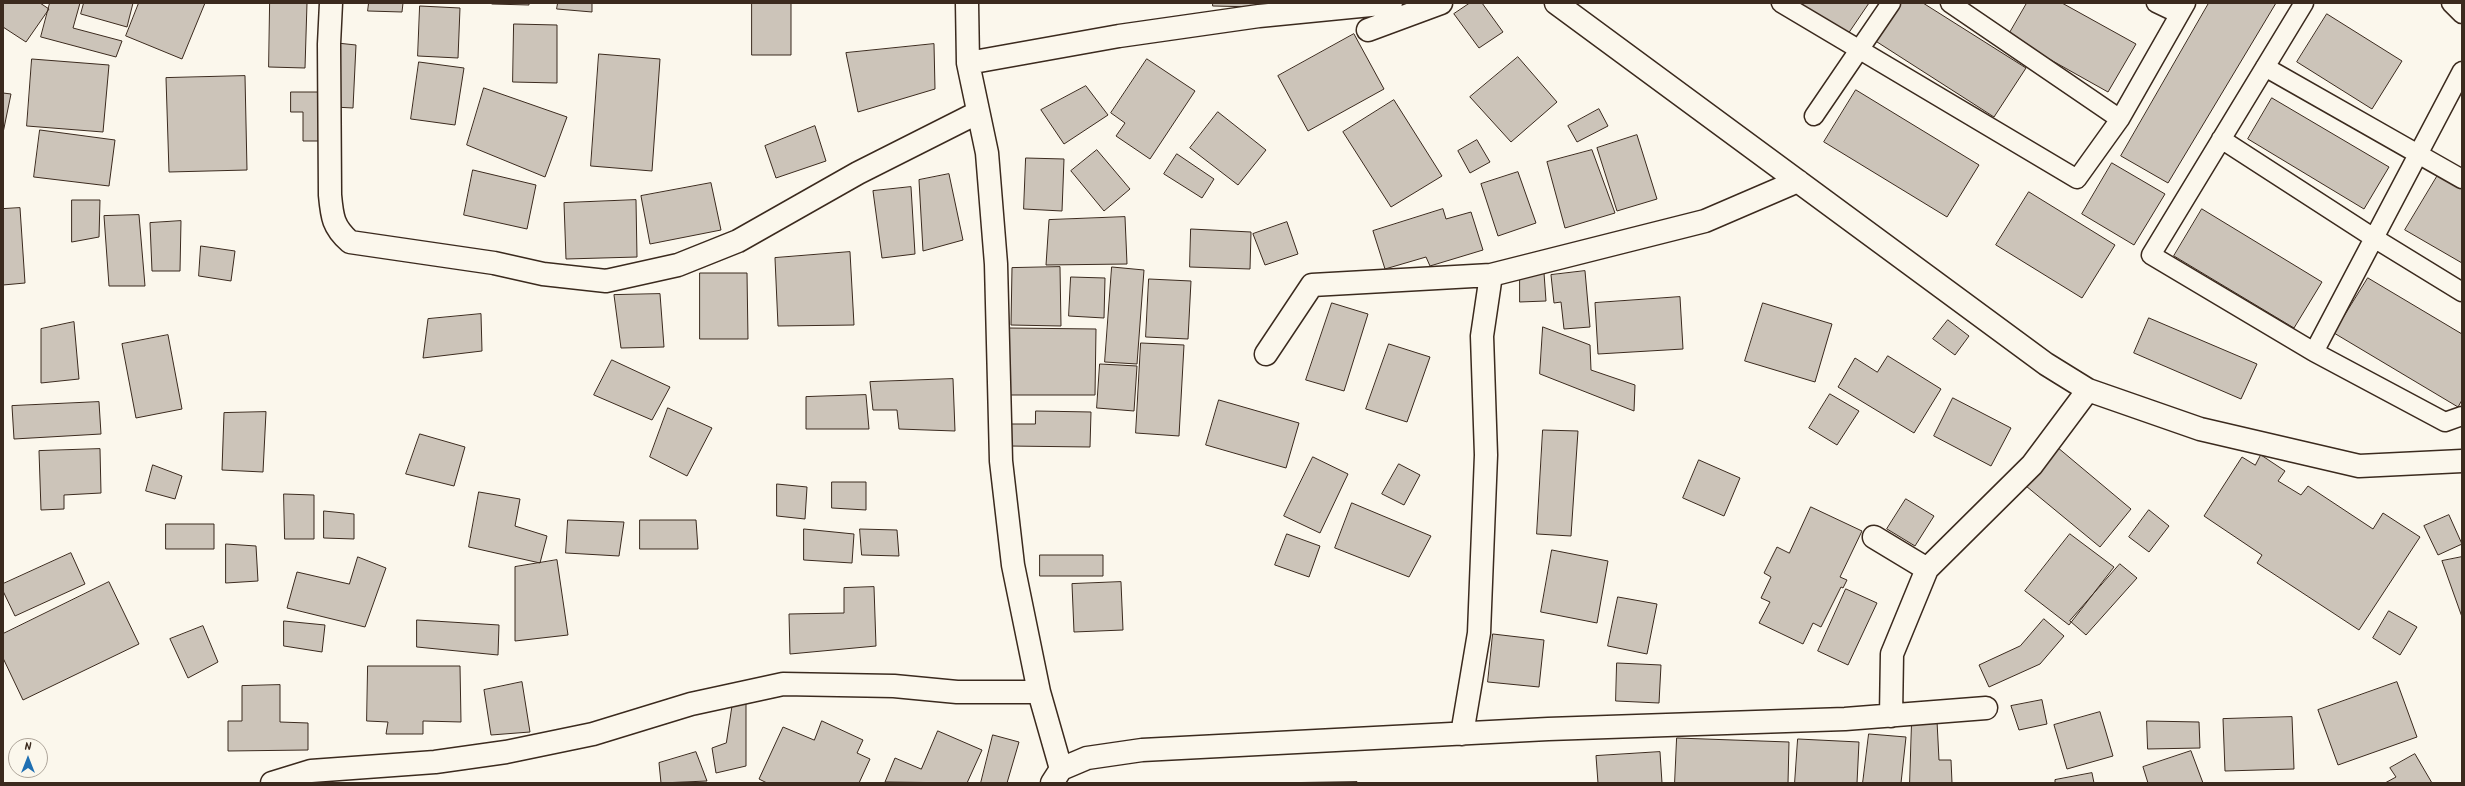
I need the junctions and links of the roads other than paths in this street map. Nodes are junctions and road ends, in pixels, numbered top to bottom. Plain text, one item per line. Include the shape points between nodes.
1 (331, 3) edge
2 (967, 3) edge
3 (1391, 3) edge
4 (1441, 3) edge
5 (1556, 3) edge
6 (1781, 3) edge
7 (1891, 3) edge
8 (1950, 3) edge
9 (2156, 3) edge
10 (2304, 3) edge
11 (2451, 3) edge
12 (2182, 8) edge
13 (2462, 14) edge
14 (1368, 30) dead end
15 (1858, 49) junction
16 (968, 63) junction
17 (2265, 66) junction
18 (2462, 71) edge
19 (977, 113) junction
20 (1814, 116) dead end
21 (2120, 119) junction
22 (2221, 139) junction
23 (2417, 154) junction
24 (2462, 179) edge
25 (1798, 181) junction
26 (2374, 238) junction
27 (1492, 275) junction
28 (2462, 292) edge
29 (2314, 352) junction
30 (1266, 354) dead end
31 (2088, 390) junction
32 (2462, 416) edge
33 (2462, 461) edge
34 (1874, 537) dead end
35 (1927, 569) junction
36 (1039, 692) junction
37 (1986, 708) dead end
38 (1891, 716) junction
39 (1462, 734) junction
40 (1056, 776) edge
41 (272, 783) edge

1 - 19 street via 330,195 332,215 338,231 350,242 494,263 543,274 606,281 678,265 738,241 858,173
2 - 16 street
3 - 16 street via 1259,16 1120,36
4 - 14 street via 1436,7
5 - 25 street
6 - 15 lane
7 - 15 lane
8 - 21 lane
9 - 12 lane
10 - 17 lane
11 - 13 lane
12 - 21 lane
15 - 20 lane
15 - 21 lane via 2077,178
16 - 19 street
17 - 22 lane
17 - 23 lane
18 - 23 lane
19 - 36 street via 987,154 996,264 1001,461 1013,565
22 - 26 lane
22 - 29 lane via 2151,255
23 - 24 lane
23 - 26 lane
25 - 27 street via 1705,221
25 - 31 street via 2046,364
26 - 28 lane
26 - 29 lane
27 - 30 street via 1312,285
27 - 39 street via 1482,336 1486,455 1479,633
29 - 32 lane via 2445,422
31 - 33 street via 2200,429 2359,466
31 - 35 street via 2032,465
34 - 35 street
35 - 38 street via 1892,654
36 - 40 street
36 - 41 street via 957,692 894,686 783,684 691,704 593,734 506,752 436,762 311,771
37 - 38 street
38 - 39 street
39 - 40 street via 1142,750 1087,758

